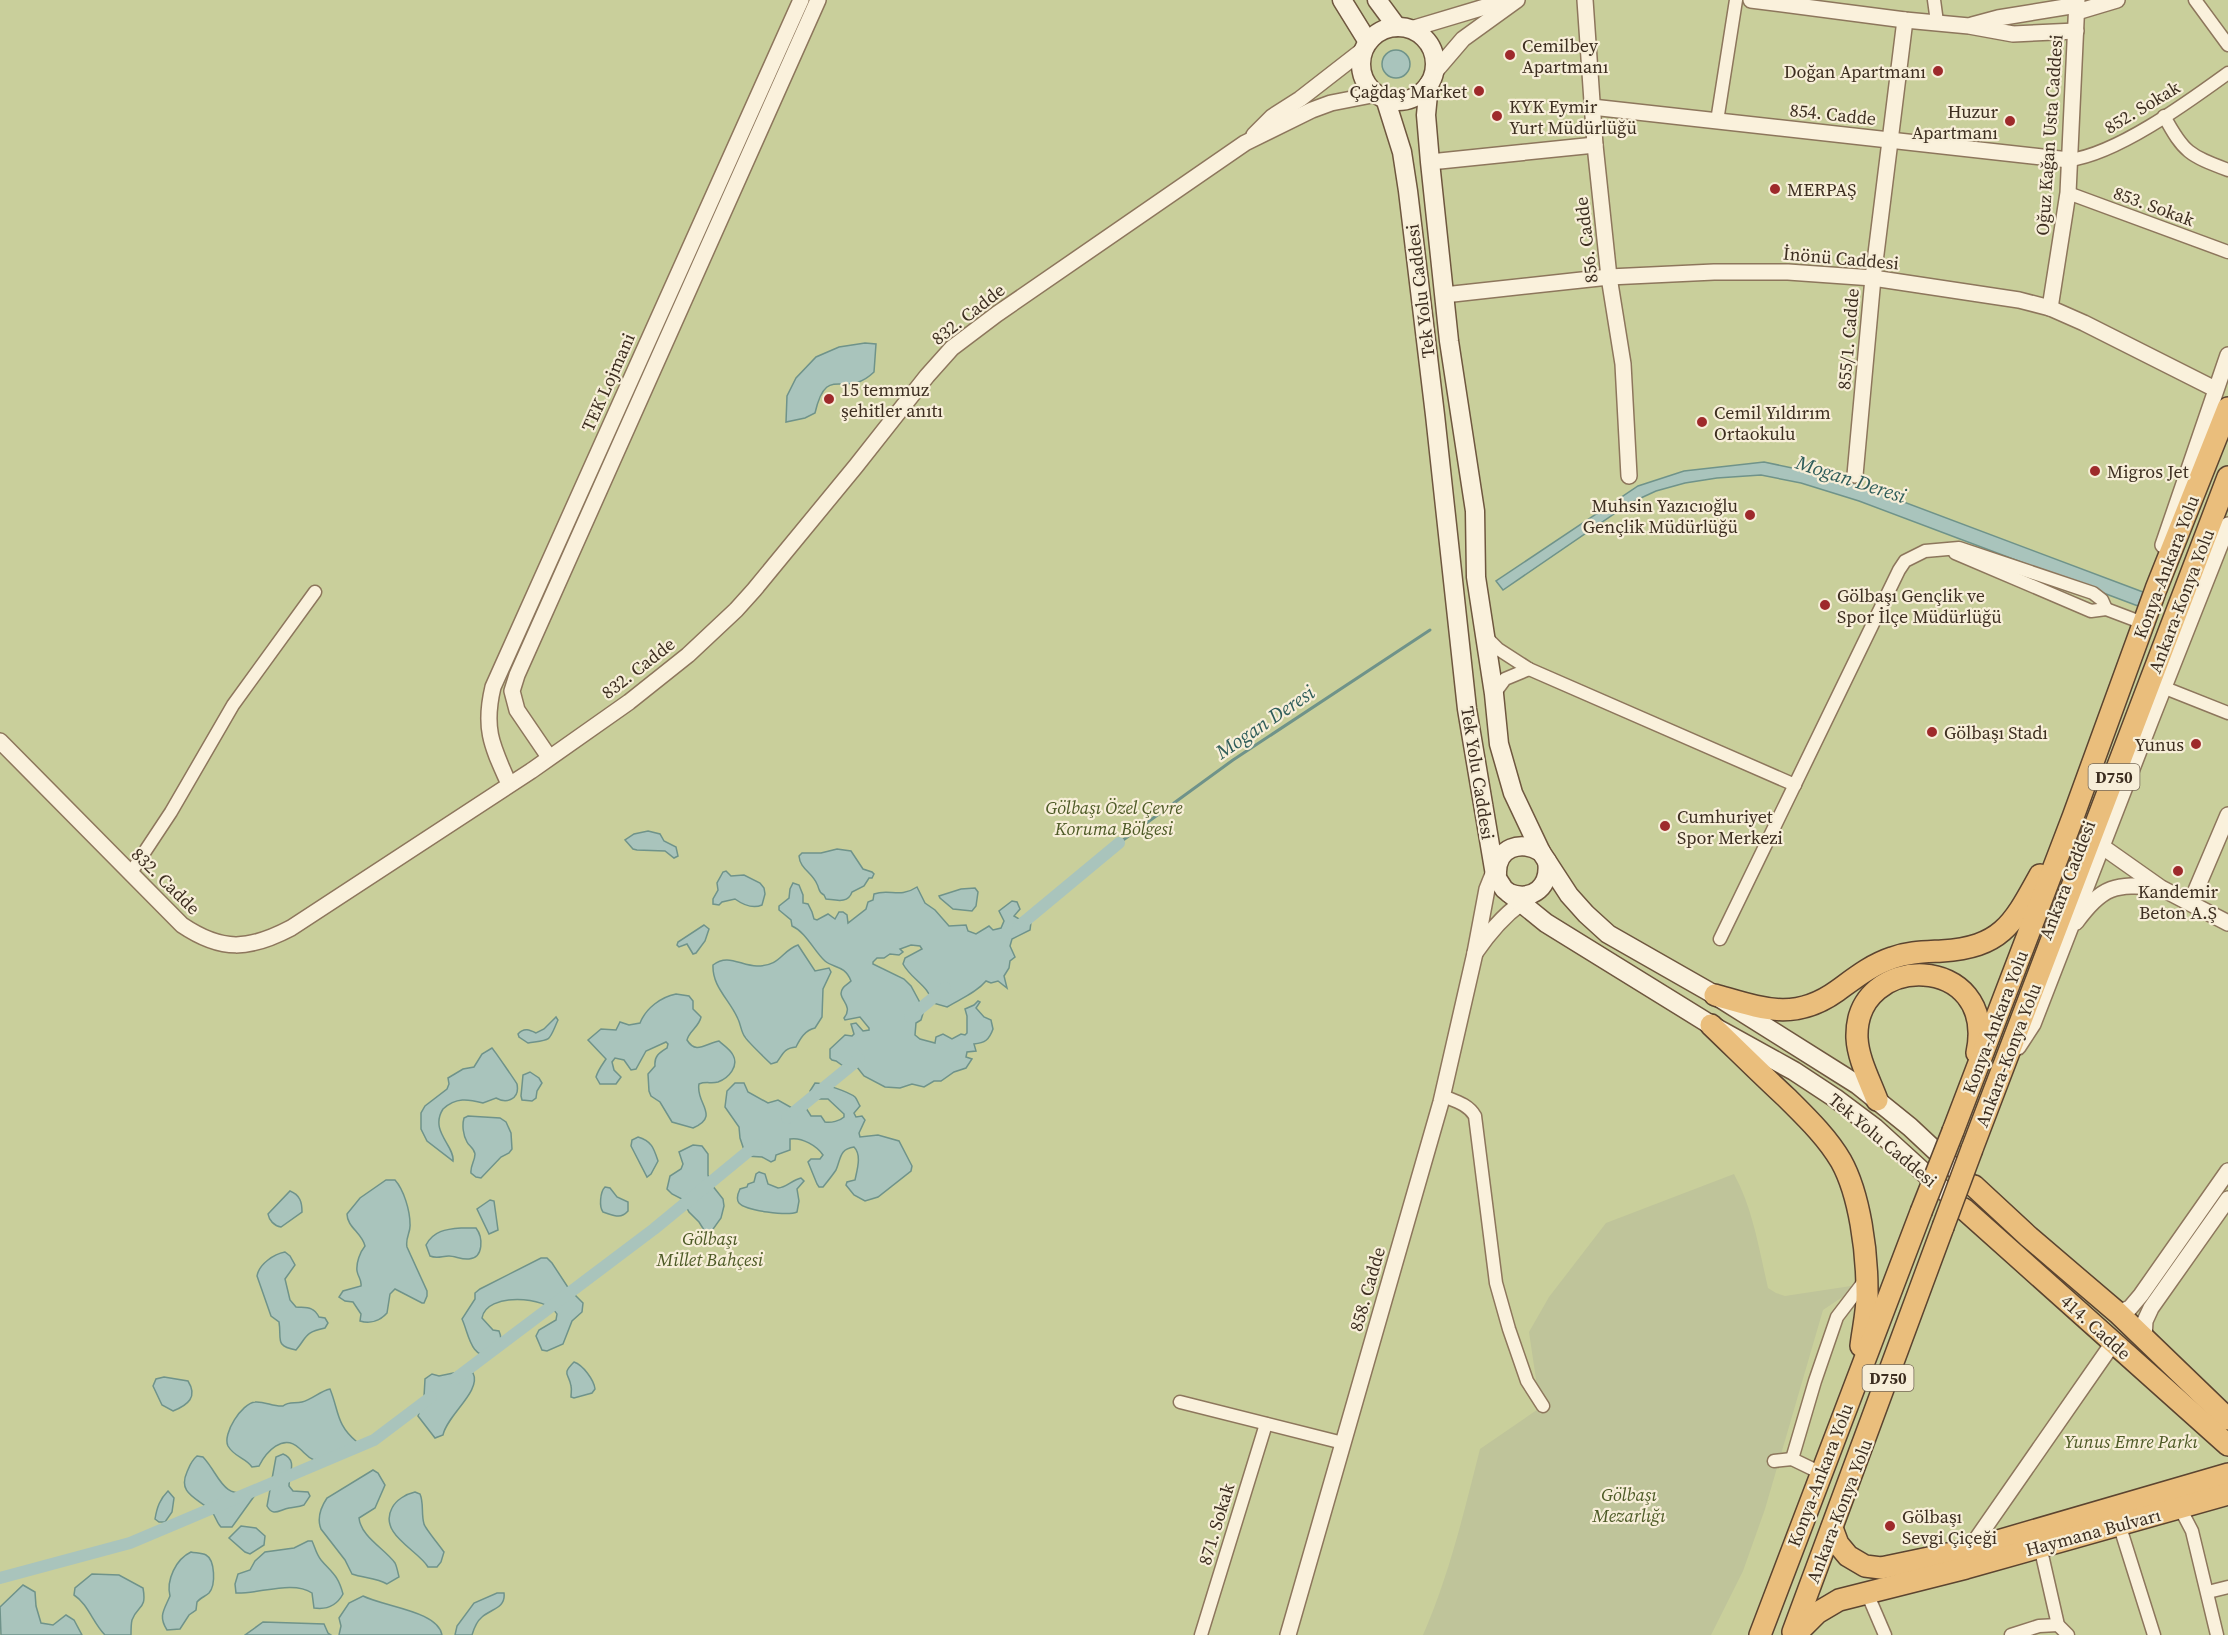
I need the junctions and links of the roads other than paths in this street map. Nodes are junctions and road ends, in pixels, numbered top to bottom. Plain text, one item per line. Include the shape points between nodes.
1 (801, 0) edge
2 (818, 0) edge
3 (1342, 0) edge
4 (1377, 0) edge
5 (1508, 0) edge
6 (1517, 0) edge
7 (1585, 0) edge
8 (1736, 0) edge
9 (1751, 0) edge
10 (1934, 0) edge
11 (2117, 0) edge
12 (2195, 0) edge
13 (2077, 6) edge
14 (1905, 20) junction
15 (1937, 22) junction
16 (1969, 26) junction
17 (1404, 28) junction
18 (2076, 31) junction
19 (2228, 45) edge
20 (1365, 46) junction
21 (2228, 73) edge
22 (1431, 79) junction
23 (1381, 96) junction
24 (1592, 107) junction
25 (2163, 116) junction
26 (1717, 121) junction
27 (1891, 140) junction
28 (1245, 143) junction
29 (1595, 145) junction
30 (2069, 160) junction
31 (1430, 162) junction
32 (2228, 170) edge
33 (2068, 193) junction
34 (2228, 252) edge
35 (1609, 277) junction
36 (1873, 278) junction
37 (1444, 295) junction
38 (2050, 308) junction
39 (2228, 355) edge
40 (2215, 389) junction
41 (2228, 408) edge
42 (1855, 475) dead end
43 (1629, 476) dead end
44 (2228, 477) edge
45 (2228, 525) edge
46 (1949, 549) junction
47 (2156, 589) junction
48 (315, 592) dead end
49 (2106, 609) junction
50 (2143, 623) junction
51 (1485, 636) junction
52 (1529, 669) junction
53 (2165, 688) junction
54 (1494, 694) junction
55 (2228, 713) edge
56 (0, 741) edge
57 (549, 757) junction
58 (509, 784) junction
59 (1795, 785) junction
60 (2228, 815) edge
61 (2073, 817) junction
62 (2100, 845) junction
63 (1544, 856) junction
64 (130, 874) junction
65 (1504, 881) junction
66 (2161, 888) junction
67 (2191, 902) junction
68 (2228, 923) edge
69 (2067, 934) junction
70 (1720, 939) dead end
71 (1475, 953) junction
72 (1715, 995) junction
73 (1710, 1025) junction
74 (1999, 1077) junction
75 (1970, 1089) junction
76 (1443, 1096) junction
77 (1877, 1100) junction
78 (2228, 1171) edge
79 (1974, 1186) joint
80 (2228, 1199) edge
81 (1964, 1209) joint
82 (1867, 1278) junction
83 (2118, 1313) junction
84 (2144, 1338) junction
85 (2113, 1342) junction
86 (1857, 1378) junction
87 (1180, 1402) dead end
88 (1543, 1406) dead end
89 (2228, 1419) edge
90 (1266, 1424) junction
91 (1343, 1443) junction
92 (2228, 1445) edge
93 (1792, 1459) junction
94 (1774, 1461) dead end
95 (1821, 1473) junction
96 (2228, 1474) edge
97 (2228, 1494) edge
98 (2180, 1508) junction
99 (2119, 1524) junction
100 (1832, 1528) junction
101 (2040, 1546) junction
102 (1966, 1559) junction
103 (2228, 1587) edge
104 (2208, 1592) junction
105 (1867, 1593) junction
106 (2058, 1625) junction
107 (1201, 1635) edge
108 (1288, 1635) edge
109 (1760, 1635) edge
110 (1794, 1635) edge
111 (1885, 1635) edge
112 (2011, 1635) edge
113 (2068, 1635) edge
114 (2154, 1635) edge
115 (2217, 1635) edge

1 - 58 street, TEK Lojmani via 493,687 488,709 489,733
2 - 57 street, TEK Lojmani via 517,675 512,691 517,710
3 - 20 main road
4 - 17 main road
5 - 17 street
6 - 22 street via 1463,39
7 - 24 street, 856. Cadde
8 - 26 street
9 - 14 street
10 - 15 street
11 - 13 street
12 - 19 street
13 - 16 street
13 - 18 street, Oğuz Kağan Usta Caddesi
14 - 15 street
14 - 27 street, 855/1. Cadde
15 - 16 street
16 - 18 street via 2013,34
17 - 20 main road via 1386,28
17 - 22 main road via 1428,42 1435,63
18 - 30 street, Oğuz Kağan Usta Caddesi
20 - 23 main road via 1361,70 1364,80
20 - 28 street, 832. Cadde via 1272,117
21 - 25 street, 852. Sokak
22 - 23 main road via 1422,92 1404,100
22 - 31 main road, Tek Yolu Caddesi via 1426,115
23 - 28 street, 832. Cadde via 1331,103
23 - 65 main road, Tek Yolu Caddesi via 1402,152 1436,415 1467,709
24 - 26 street, 854. Cadde
24 - 29 street, 856. Cadde
25 - 30 street, 852. Sokak via 2099,153
25 - 32 street via 2187,151
26 - 27 street, 854. Cadde
27 - 30 street, 854. Cadde
27 - 36 street, 855/1. Cadde
28 - 57 street, 832. Cadde via 952,348 736,610 665,674
29 - 31 street
29 - 35 street, 856. Cadde
30 - 33 street, Oğuz Kağan Usta Caddesi
31 - 37 main road, Tek Yolu Caddesi
33 - 34 street, 853. Sokak
33 - 38 street, Oğuz Kağan Usta Caddesi
35 - 36 street, İnönü Caddesi via 1756,272
35 - 37 street, İnönü Caddesi
35 - 43 street, 856. Cadde via 1623,364
36 - 38 street, İnönü Caddesi
36 - 42 street, 855/1. Cadde
37 - 51 main road, Tek Yolu Caddesi via 1475,511 1476,577
38 - 40 street, İnönü Caddesi
39 - 40 street
40 - 47 street via 2160,556
41 - 47 highway, Konya-Ankara Yolu / D750
44 - 74 highway, Ankara-Konya Yolu / D750
45 - 53 street, Ankara Caddesi
46 - 49 street via 2091,611
46 - 49 street via 1966,549 2093,593
46 - 59 street via 1914,555 1899,570
47 - 50 highway, Konya-Ankara Yolu / D750
48 - 64 street via 232,705 171,812
49 - 50 street
50 - 61 highway, Konya-Ankara Yolu / D750
51 - 52 street
51 - 54 main road, Tek Yolu Caddesi
52 - 54 street via 1505,679
52 - 59 street
53 - 55 street
53 - 62 street, Ankara Caddesi
54 - 63 main road, Tek Yolu Caddesi via 1506,772
56 - 64 street, 832. Cadde
57 - 58 street, 832. Cadde
58 - 64 street, 832. Cadde via 291,928 255,944 220,943 194,933
59 - 70 street
60 - 67 street
61 - 72 highway, D750 via 2016,917 1992,940 1959,950 1898,955 1863,972 1823,1001 1793,1011 1762,1008
61 - 75 highway, Konya-Ankara Yolu / D750
62 - 66 street
62 - 69 street, Ankara Caddesi
63 - 65 main road via 1530,846 1506,851
63 - 65 main road via 1547,878 1537,892 1524,896
63 - 72 main road, Tek Yolu Caddesi via 1569,895 1603,930
65 - 71 street, 858. Cadde via 1492,929
65 - 71 street, 858. Cadde via 1481,915
65 - 73 main road, Tek Yolu Caddesi via 1546,923
66 - 67 street
66 - 69 street via 2117,886 2098,897
67 - 68 street
69 - 74 street, Ankara Caddesi via 2033,1024
71 - 76 street, 858. Cadde
72 - 77 main road, Tek Yolu Caddesi
73 - 81 main road, Tek Yolu Caddesi via 1835,1098 1875,1128
73 - 82 highway via 1829,1143 1848,1177 1859,1219
74 - 100 highway, Ankara-Konya Yolu / D750, bridge
75 - 77 highway, D750 via 1980,1039 1970,1001 1941,978 1908,975 1884,985 1859,1019 1857,1041
75 - 86 highway, Konya-Ankara Yolu / D750, bridge
76 - 88 street via 1464,1104 1475,1116 1496,1283 1527,1381
76 - 91 street, 858. Cadde
77 - 79 main road, Tek Yolu Caddesi
78 - 83 street via 2141,1295 2130,1308
79 - 83 highway, 414. Cadde
80 - 84 street via 2151,1308
81 - 85 highway, 414. Cadde
82 - 86 highway
82 - 93 street via 1837,1317
83 - 84 highway, 414. Cadde
84 - 89 highway, 414. Cadde
85 - 92 highway, 414. Cadde
85 - 102 street
86 - 95 highway, Konya-Ankara Yolu / D750
87 - 90 street
90 - 91 street
90 - 107 street, 871. Sokak
91 - 108 street, 858. Cadde
93 - 94 street
93 - 95 street
95 - 109 highway, Konya-Ankara Yolu / D750
96 - 102 highway, Haymana Bulvarı
97 - 98 highway, Haymana Bulvarı
98 - 99 highway, Haymana Bulvarı
98 - 104 street via 2192,1531
99 - 101 highway, Haymana Bulvarı
99 - 114 street
100 - 102 highway, Haymana Bulvarı via 1843,1552 1874,1568
100 - 110 highway, Ankara-Konya Yolu / D750
101 - 102 highway, Haymana Bulvarı
101 - 106 street
102 - 105 highway, Haymana Bulvarı
103 - 104 street
104 - 115 street
105 - 110 highway, Haymana Bulvarı via 1828,1606
105 - 111 street
106 - 112 street
106 - 113 street

